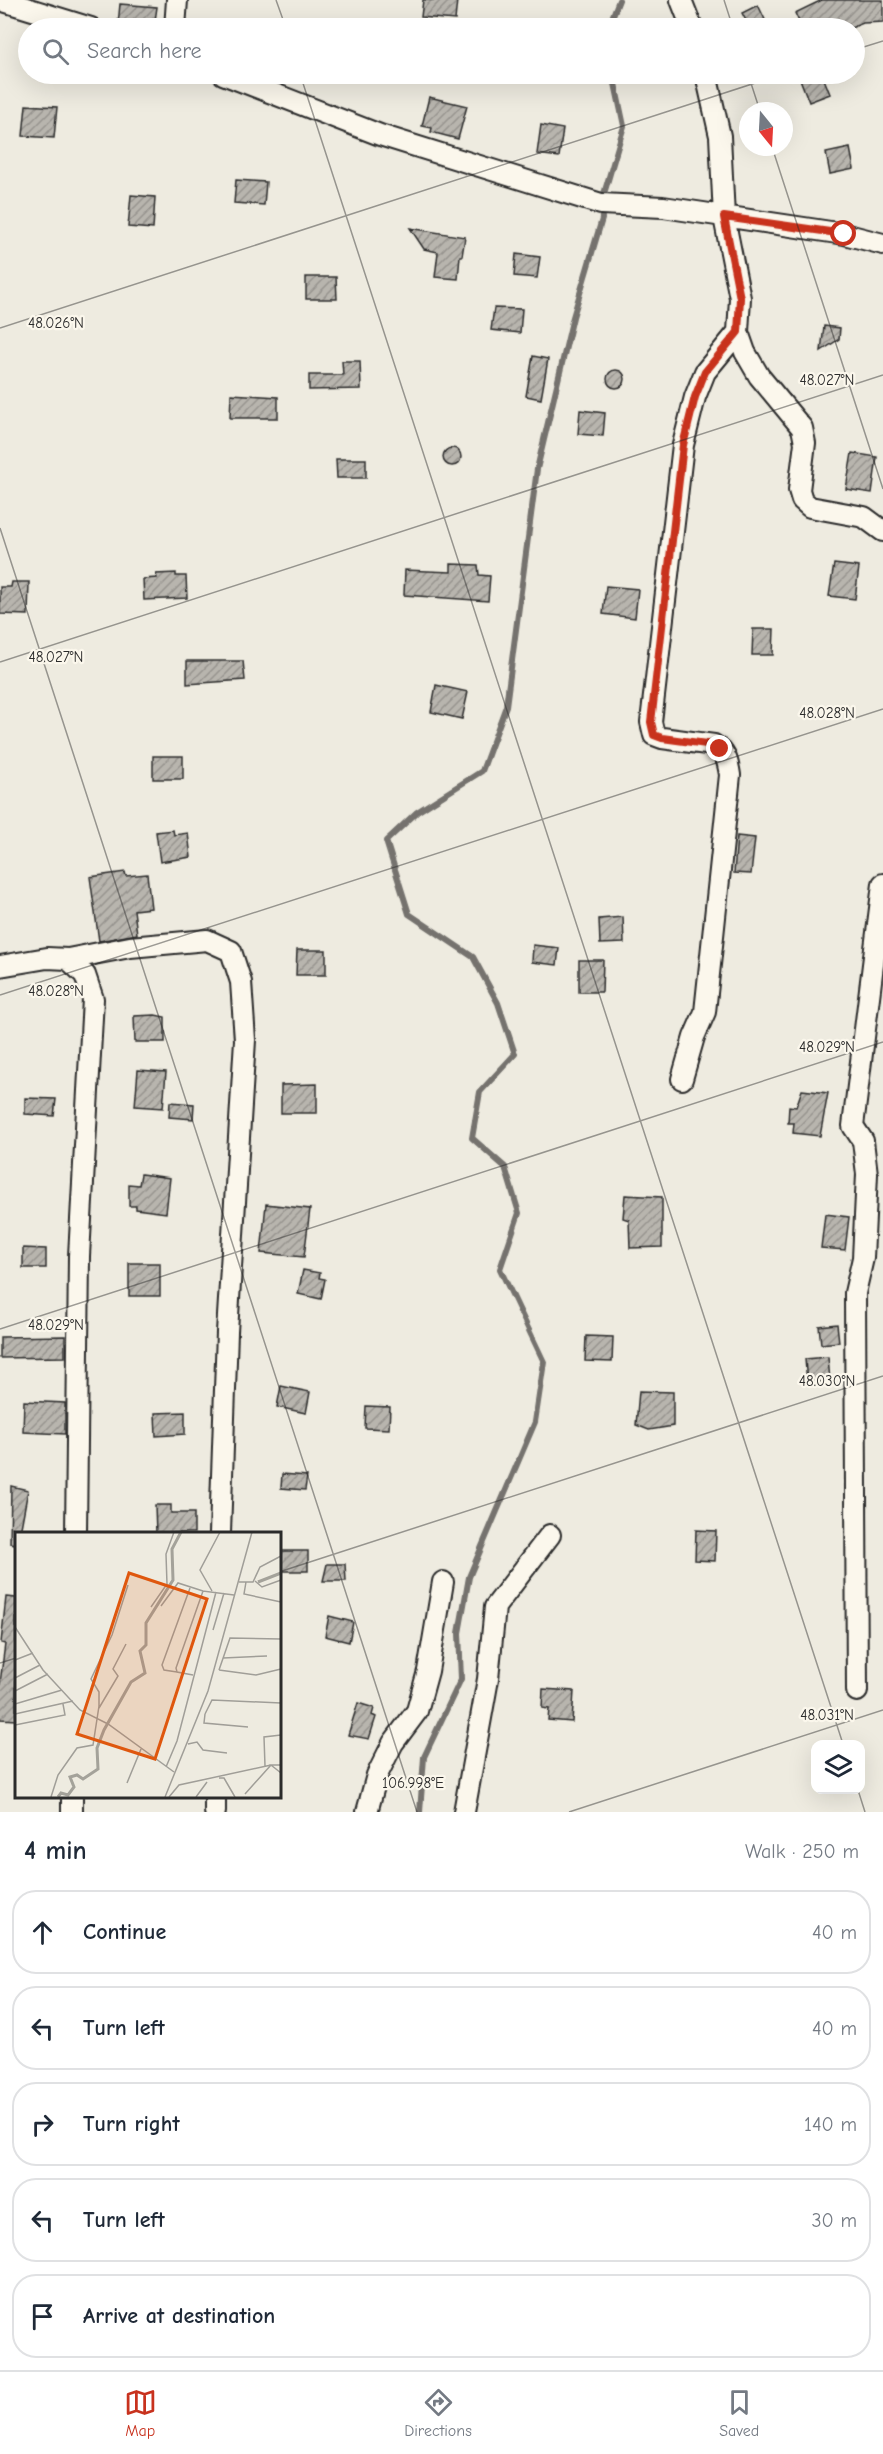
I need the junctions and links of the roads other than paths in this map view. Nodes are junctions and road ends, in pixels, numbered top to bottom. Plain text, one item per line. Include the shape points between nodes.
1 (0, 0) edge
2 (177, 0) edge
3 (681, 0) edge
4 (58, 18) edge
5 (176, 18) edge
6 (688, 18) edge
7 (249, 84) edge
8 (708, 84) edge
9 (724, 217) junction
10 (883, 244) edge
11 (738, 332) junction
12 (883, 531) edge
13 (883, 884) edge
14 (68, 959) junction
15 (0, 966) edge
16 (682, 1079) dead end
17 (76, 1532) edge
18 (220, 1532) edge
19 (550, 1535) dead end
20 (443, 1582) dead end
21 (857, 1691) dead end
22 (367, 1812) edge
23 (464, 1812) edge

1 - 4 street
2 - 5 street
3 - 6 street
7 - 9 street via 380,135 601,204 663,207
8 - 9 street via 720,136
9 - 10 street via 844,234
9 - 11 street via 740,298
11 - 12 street via 759,376 802,428 802,500 810,507 864,517
11 - 16 street via 705,372 683,445 651,722 654,735 720,749 730,775 705,1012
13 - 21 street via 853,1126 863,1141 867,1174 863,1258 855,1293
14 - 15 street via 47,958
14 - 17 street via 85,975 93,999 79,1256
14 - 18 street via 130,947 207,940 231,951 241,982 245,1040 227,1332
19 - 23 street via 495,1607 488,1679
20 - 22 street via 417,1711 393,1743 377,1775

